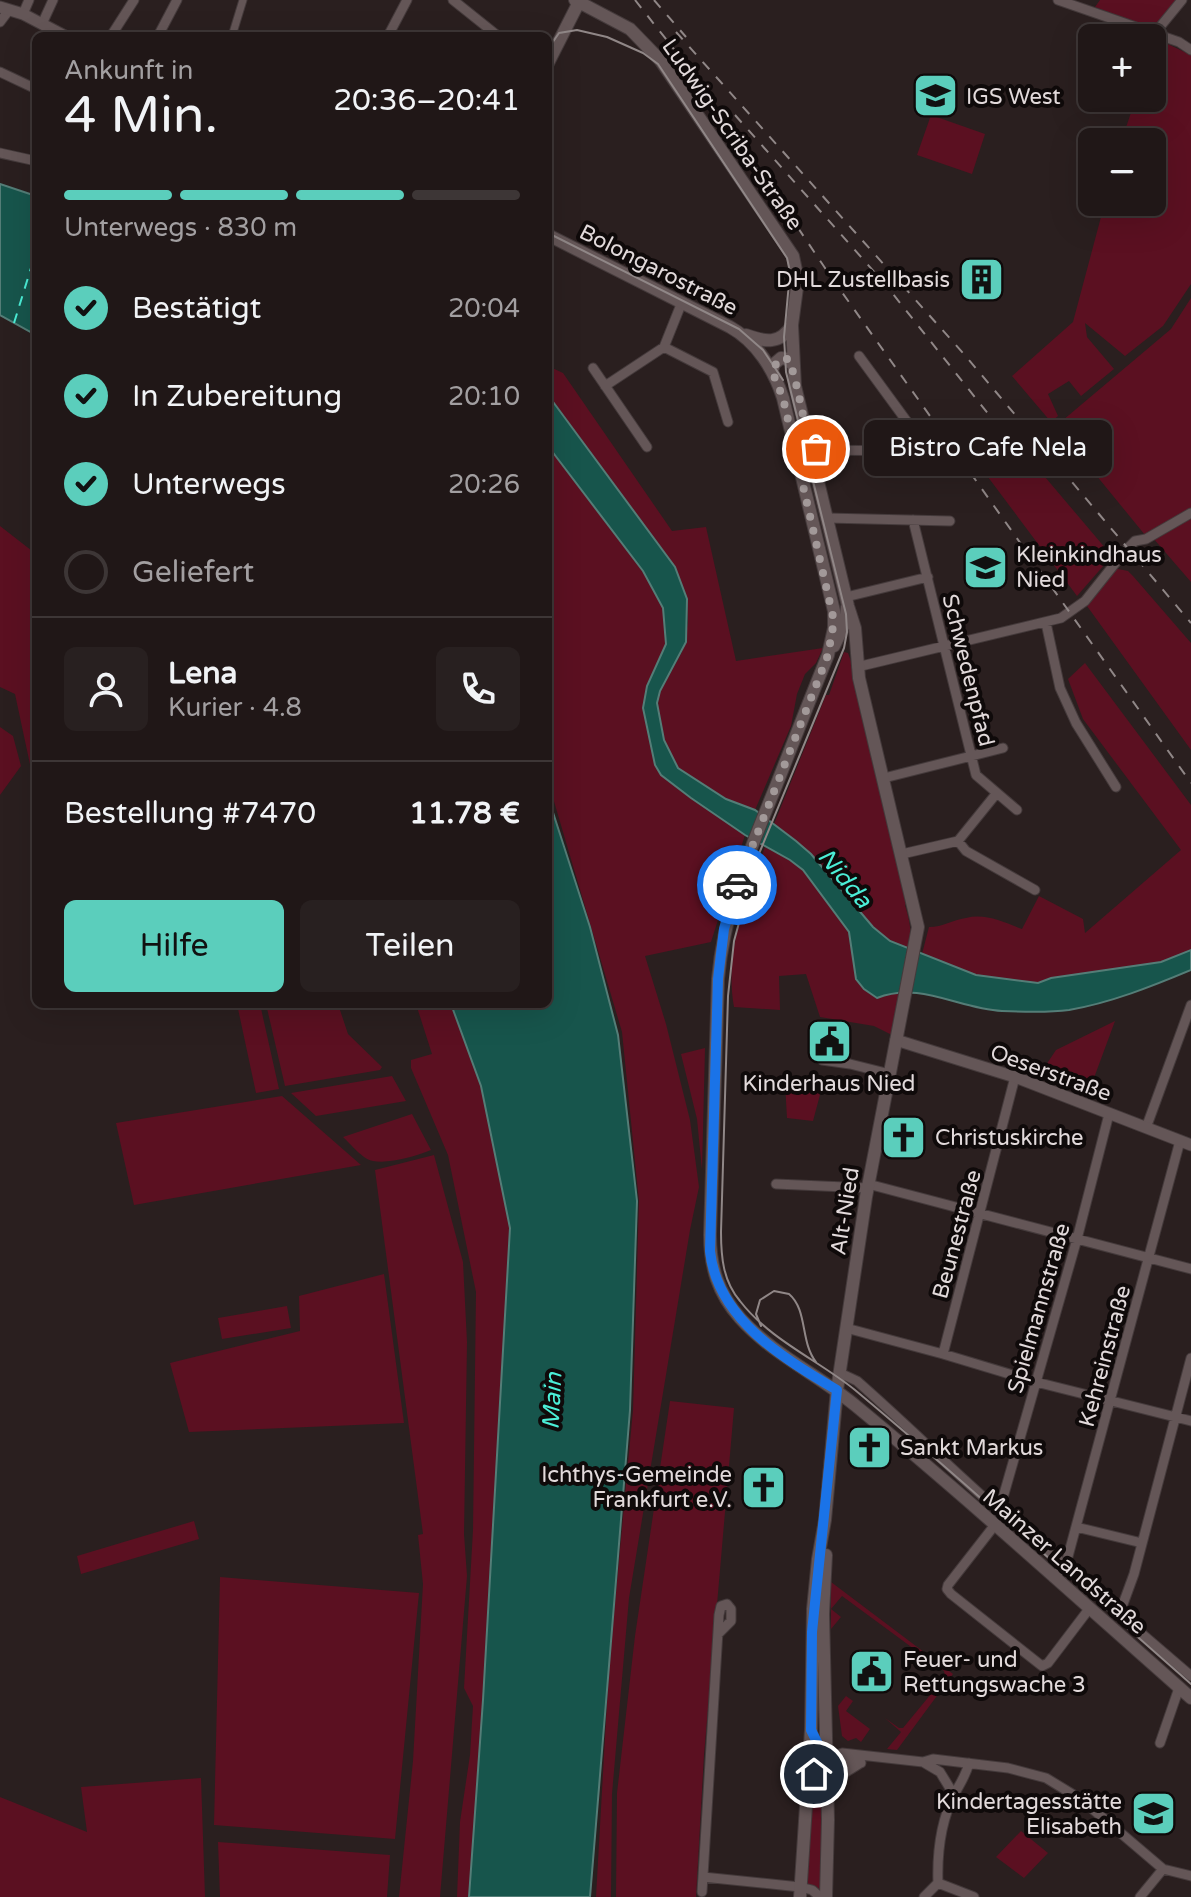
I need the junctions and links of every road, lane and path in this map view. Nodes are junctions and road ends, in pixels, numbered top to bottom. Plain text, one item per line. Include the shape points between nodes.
1 (29, 0) edge
2 (53, 0) edge
3 (134, 0) edge
4 (177, 0) edge
5 (243, 0) edge
6 (407, 0) edge
7 (453, 0) edge
8 (600, 0) edge
9 (1058, 0) edge
10 (1182, 0) edge
11 (578, 1) edge
12 (4, 8) edge
13 (23, 14) junction
14 (614, 19) junction
15 (0, 22) edge
16 (42, 24) junction
17 (1129, 24) edge
18 (1162, 24) edge
19 (57, 32) edge
20 (114, 32) edge
21 (160, 32) edge
22 (233, 32) edge
23 (390, 32) edge
24 (493, 32) edge
25 (1166, 37) edge
26 (1191, 50) edge
27 (552, 55) edge
28 (0, 72) edge
29 (32, 87) edge
30 (0, 153) edge
31 (32, 160) edge
32 (552, 237) edge
33 (682, 302) junction
34 (792, 325) junction
35 (743, 334) junction
36 (664, 347) junction
37 (859, 356) dead end
38 (792, 364) junction
39 (593, 368) dead end
40 (772, 371) junction
41 (605, 386) junction
42 (728, 422) dead end
43 (647, 447) dead end
44 (810, 450) junction
45 (923, 451) junction
46 (938, 472) dead end
47 (1191, 513) edge
48 (827, 518) junction
49 (913, 520) junction
50 (950, 521) dead end
51 (928, 577) junction
52 (847, 601) junction
53 (834, 611) junction
54 (1046, 623) junction
55 (847, 642) junction
56 (943, 646) junction
57 (828, 655) junction
58 (857, 664) junction
59 (1003, 748) dead end
60 (971, 757) junction
61 (884, 778) junction
62 (1116, 787) dead end
63 (996, 794) junction
64 (1017, 810) dead end
65 (958, 841) junction
66 (902, 854) junction
67 (1035, 890) dead end
68 (1191, 1005) edge
69 (897, 1037) junction
70 (822, 1060) dead end
71 (890, 1074) junction
72 (1015, 1077) junction
73 (1109, 1114) junction
74 (1146, 1128) junction
75 (1186, 1143) edge
76 (776, 1184) dead end
77 (868, 1186) junction
78 (981, 1212) junction
79 (1077, 1239) junction
80 (1149, 1260) junction
81 (1191, 1269) edge
82 (846, 1328) junction
83 (943, 1354) junction
84 (1191, 1358) edge
85 (840, 1373) junction
86 (1036, 1382) junction
87 (837, 1390) junction
88 (1110, 1400) junction
89 (1174, 1417) junction
90 (1191, 1421) edge
91 (997, 1509) junction
92 (825, 1520) junction
93 (994, 1526) junction
94 (1076, 1527) junction
95 (1142, 1543) junction
96 (1065, 1564) junction
97 (1054, 1578) junction
98 (1089, 1609) junction
99 (1119, 1615) junction
100 (718, 1634) dead end
101 (1191, 1676) edge
102 (1179, 1688) junction
103 (1191, 1698) edge
104 (811, 1730) junction
105 (826, 1739) junction
106 (1160, 1743) dead end
107 (842, 1753) junction
108 (873, 1758) junction
109 (826, 1760) junction
110 (923, 1762) junction
111 (861, 1763) junction
112 (969, 1763) junction
113 (807, 1789) junction
114 (827, 1794) junction
115 (954, 1795) junction
116 (1163, 1869) junction
117 (1191, 1876) edge
118 (703, 1877) junction
119 (938, 1883) junction
120 (702, 1892) dead end
121 (800, 1892) edge
122 (823, 1897) edge
123 (924, 1897) edge
124 (974, 1897) edge
125 (1140, 1897) edge

1 - 13 street
2 - 16 street
3 - 20 street
4 - 21 street
5 - 22 street
6 - 23 street
7 - 24 street
8 - 14 main road
9 - 17 street
10 - 18 street
11 - 14 main road, Ludwig-Scriba-Straße
11 - 27 main road
12 - 13 street
12 - 15 street
13 - 16 street
14 - 34 main road, Ludwig-Scriba-Straße via 637,34 667,67 793,256 798,280
16 - 19 street
25 - 26 street
28 - 29 street
30 - 31 street
32 - 33 main road, Bolongarostraße
33 - 35 main road, Bolongarostraße
33 - 36 street
34 - 35 main road via 775,341
34 - 38 main road
35 - 40 main road, Bolongarostraße
36 - 41 street
36 - 42 street via 713,372
37 - 45 street
38 - 40 main road via 781,358
38 - 44 main road
39 - 41 street
40 - 53 main road, Bolongarostraße
41 - 43 street
44 - 45 street
44 - 48 main road
45 - 46 street
47 - 54 street via 1135,541 1078,608
48 - 49 street
48 - 52 main road
49 - 50 street
49 - 51 street, Schwedenpfad
51 - 52 street
51 - 56 street, Schwedenpfad
52 - 55 main road
53 - 55 main road
53 - 57 main road, Bolongarostraße
54 - 56 street
54 - 62 street via 1060,688
55 - 57 main road
55 - 58 main road
56 - 58 street
56 - 60 street, Schwedenpfad
57 - 87 main road, Mainzer Landstraße via 729,910 719,967 710,1203 711,1263 718,1285 740,1318
58 - 61 main road
59 - 60 street
60 - 61 street
60 - 63 street, Schwedenpfad via 976,775
61 - 66 main road
63 - 64 street, Schwedenpfad
63 - 65 street
65 - 66 street
65 - 67 street via 966,851
66 - 69 main road, Alt-Nied via 917,934
68 - 74 street
69 - 71 main road, Alt-Nied
69 - 72 street, Oeserstraße
70 - 71 street
71 - 77 main road, Alt-Nied
72 - 73 street, Oeserstraße
72 - 78 street, Beunestraße
73 - 74 street, Oeserstraße
73 - 79 street, Spielmannstraße
74 - 75 street, Oeserstraße
75 - 80 street, Kehreinstraße
76 - 77 street
77 - 78 street
77 - 82 main road, Alt-Nied
78 - 79 street
78 - 83 street, Beunestraße
79 - 80 street
79 - 86 street, Spielmannstraße
80 - 81 street
80 - 88 street, Kehreinstraße
82 - 83 street
82 - 85 main road, Alt-Nied
83 - 86 street
84 - 89 street
85 - 87 main road, Alt-Nied
85 - 91 street, Mainzer Landstraße via 878,1399
86 - 88 street
86 - 91 street, Spielmannstraße
87 - 92 main road, Alt-Nied
87 - 93 main road, Mainzer Landstraße
88 - 89 street
88 - 94 street, Kehreinstraße
89 - 90 street
89 - 95 street
91 - 96 street, Mainzer Landstraße
92 - 104 main road via 813,1609
92 - 105 main road
93 - 97 main road, Mainzer Landstraße
93 - 98 street via 947,1589 1042,1666
94 - 95 street
94 - 96 street, Kehreinstraße
95 - 99 street
96 - 97 street, Kehreinstraße
96 - 99 street, Mainzer Landstraße
97 - 98 main road, Mainzer Landstraße
98 - 102 main road, Mainzer Landstraße
99 - 101 street, Mainzer Landstraße
100 - 118 street
102 - 103 main road, Mainzer Landstraße
102 - 106 street
104 - 109 street
104 - 113 main road
105 - 107 street
105 - 109 main road
107 - 108 street
107 - 109 street
108 - 110 street
108 - 111 street
109 - 111 street
109 - 113 street
109 - 114 main road
110 - 112 street
110 - 115 street via 940,1772
111 - 114 street via 835,1779
112 - 115 street
112 - 116 street via 1046,1778 1101,1815
113 - 121 main road
114 - 122 main road
115 - 119 street via 937,1853
116 - 117 street
116 - 125 street
118 - 120 street
118 - 121 street
119 - 123 street
119 - 124 street
121 - 122 street via 812,1890

